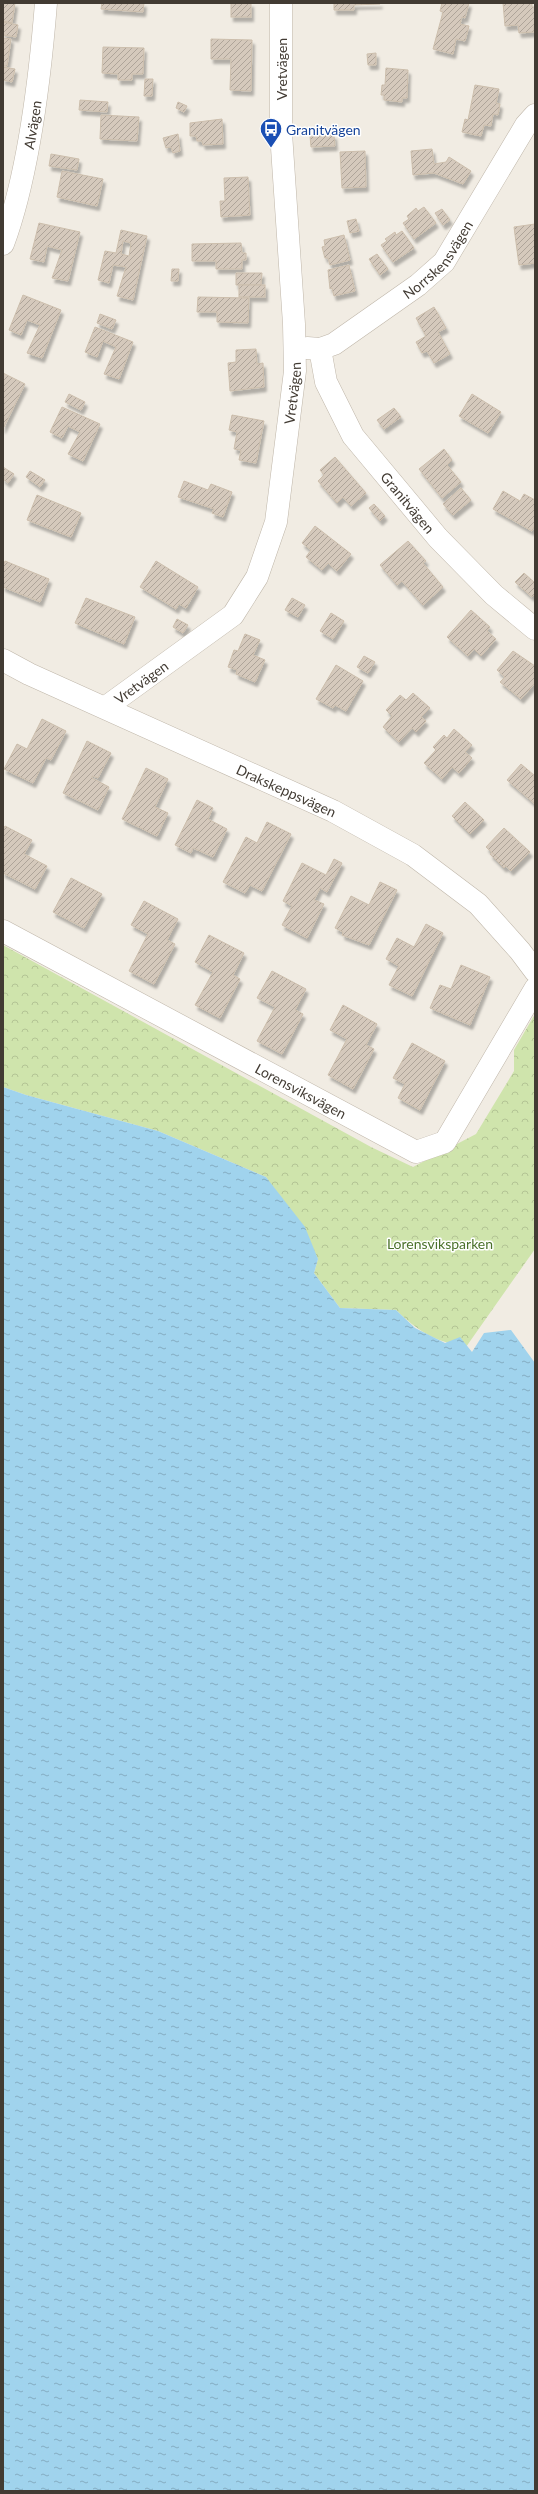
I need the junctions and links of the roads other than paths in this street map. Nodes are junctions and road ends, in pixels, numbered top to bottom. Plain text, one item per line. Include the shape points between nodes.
1 (46, 3) edge
2 (281, 3) edge
3 (535, 115) edge
4 (3, 244) edge
5 (294, 347) junction
6 (320, 349) junction
7 (535, 629) edge
8 (3, 660) edge
9 (106, 707) junction
10 (3, 931) edge
11 (535, 971) edge
12 (535, 989) edge

1 - 4 street, Alvägen via 42,49 23,171
2 - 5 street, Vretvägen via 281,134
3 - 6 street, Norrskensvägen via 522,131 444,262 418,285 363,324 334,344
5 - 6 street, Norrskensvägen
5 - 9 street, Vretvägen via 295,372 276,522 257,577 233,615
6 - 7 street, Granitvägen via 326,382 353,436 438,538 494,595
8 - 9 street, Drakskeppsvägen
9 - 11 street, Drakskeppsvägen via 332,811 413,855 478,904
10 - 12 street, Lorensviksvägen via 416,1152 445,1142 469,1097

